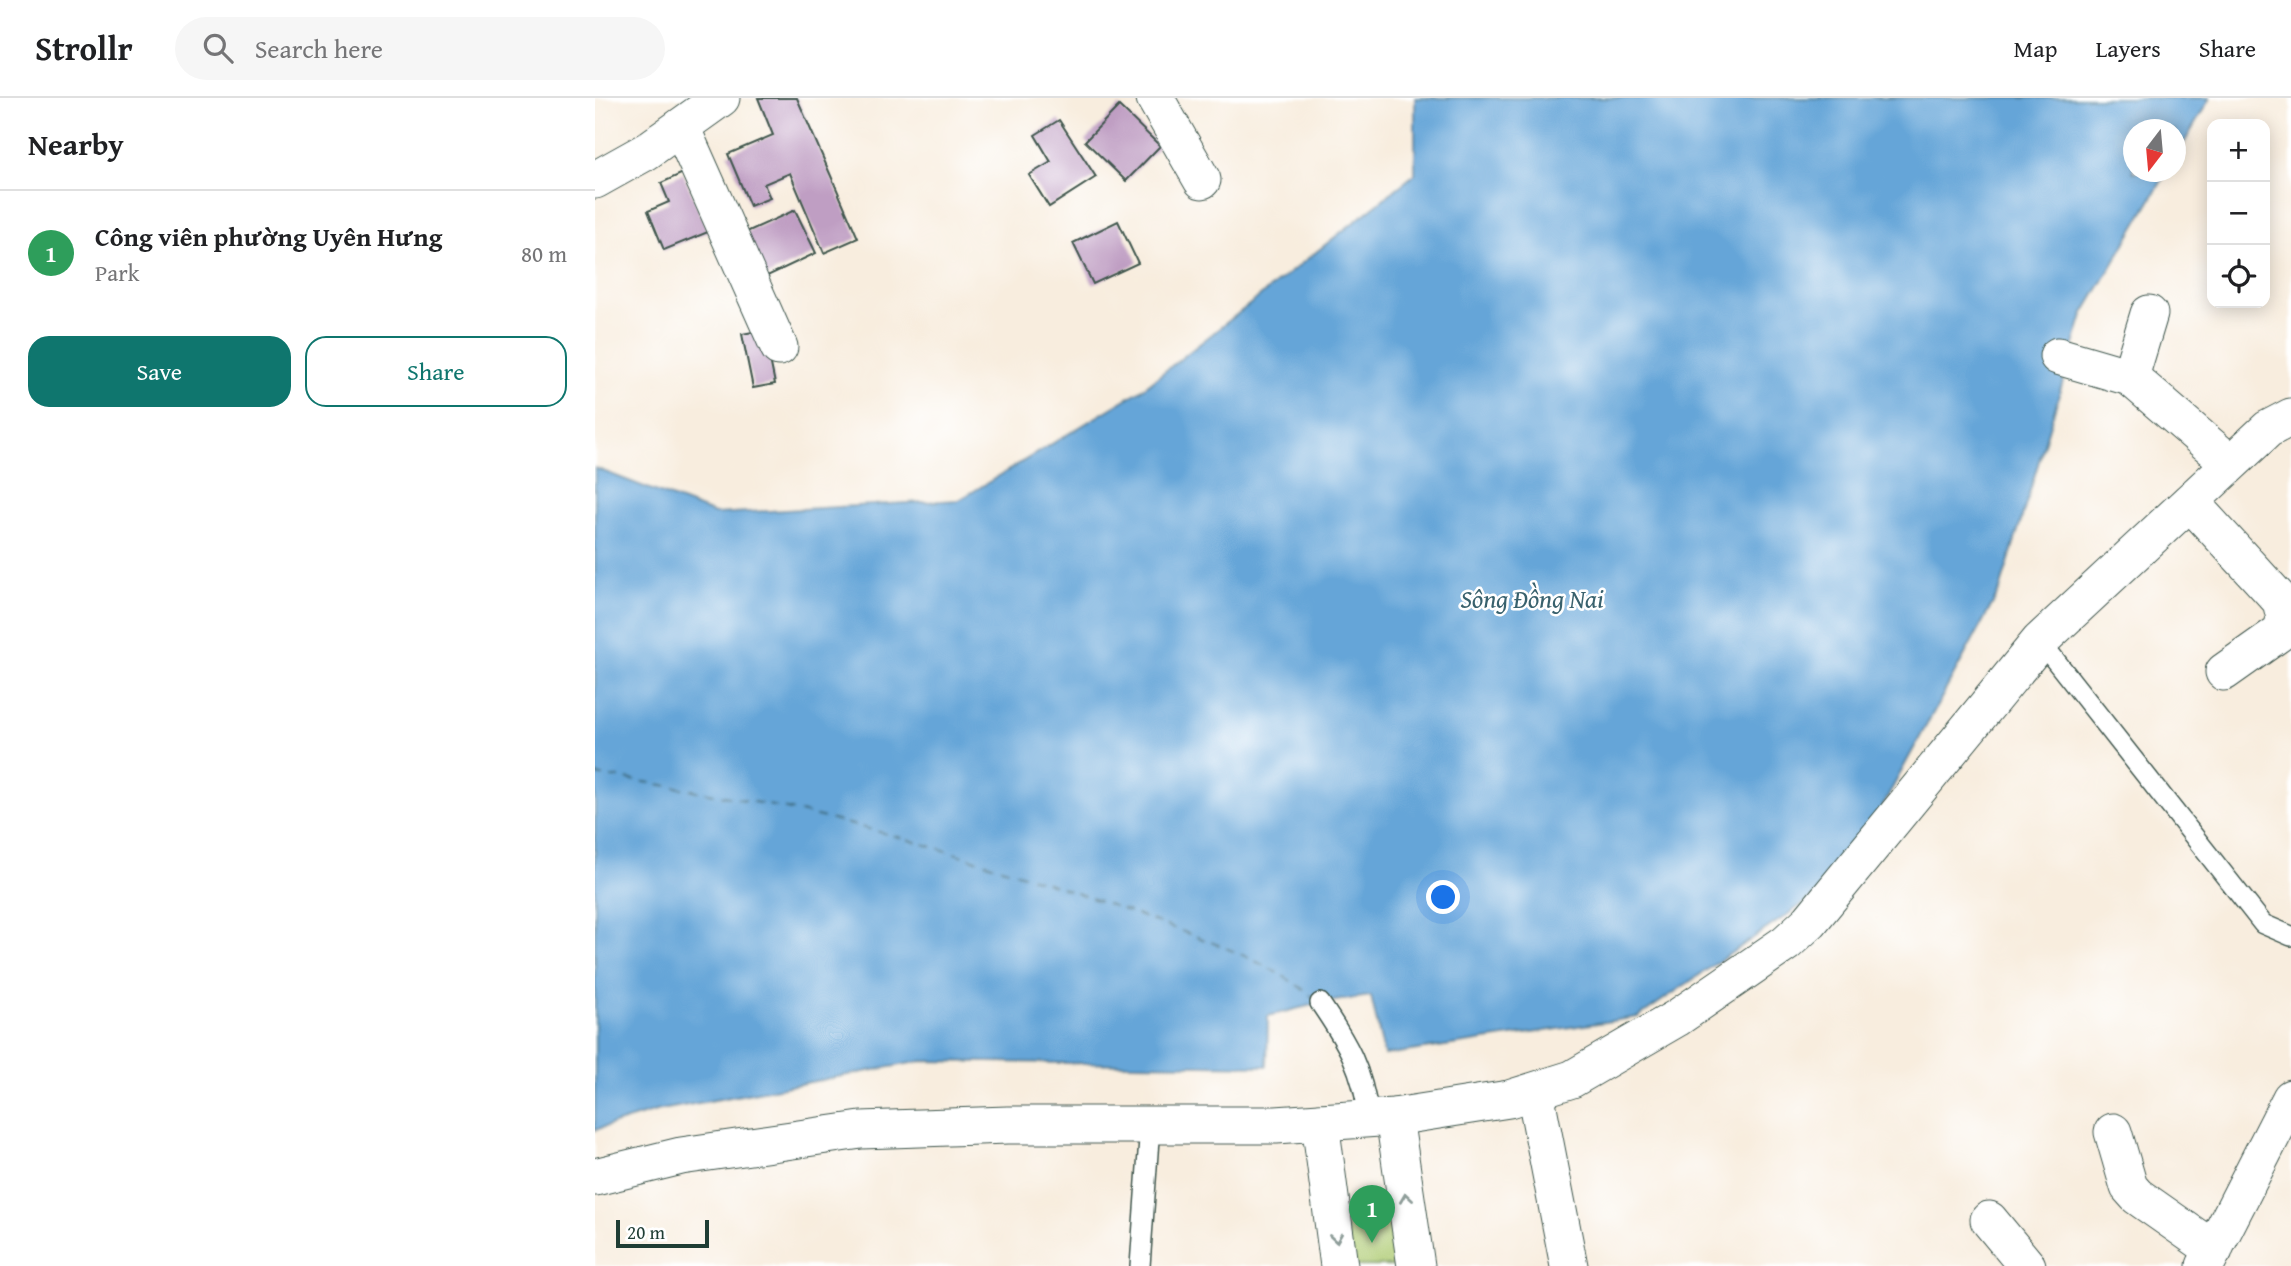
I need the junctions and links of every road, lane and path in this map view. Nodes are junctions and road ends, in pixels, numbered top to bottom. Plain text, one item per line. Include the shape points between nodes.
1 (721, 98) edge
2 (1155, 98) edge
3 (681, 127) junction
4 (595, 180) edge
5 (1202, 180) dead end
6 (2149, 314) dead end
7 (779, 346) dead end
8 (2059, 356) dead end
9 (2130, 377) junction
10 (2291, 417) edge
11 (2230, 463) junction
12 (2190, 502) junction
13 (2040, 641) junction
14 (2224, 672) dead end
15 (2291, 936) edge
16 (1320, 1003) dead end
17 (1535, 1092) junction
18 (2291, 1098) edge
19 (1381, 1118) junction
20 (1320, 1122) junction
21 (1150, 1125) junction
22 (2113, 1132) dead end
23 (595, 1177) edge
24 (1990, 1220) dead end
25 (2209, 1258) edge
26 (1140, 1266) edge
27 (1339, 1266) edge
28 (1416, 1266) edge
29 (1569, 1266) edge
30 (2027, 1266) edge

1 - 3 street
2 - 5 street
3 - 4 street
3 - 7 street
6 - 9 street
8 - 9 street
9 - 11 street
10 - 11 street via 2269,429
11 - 12 street
12 - 13 street
12 - 14 street via 2281,601 2285,618 2282,631
13 - 15 lane via 2263,923
13 - 17 street via 1867,855 1786,943 1677,1018 1572,1079
16 - 19 lane via 1346,1041 1365,1092
17 - 19 street
17 - 29 street
18 - 25 street
19 - 20 street
28 -> 19 street
20 - 21 street
20 -> 27 street
21 - 23 street via 861,1130 681,1156
21 - 26 lane
22 - 25 street via 2129,1187
24 - 30 street

